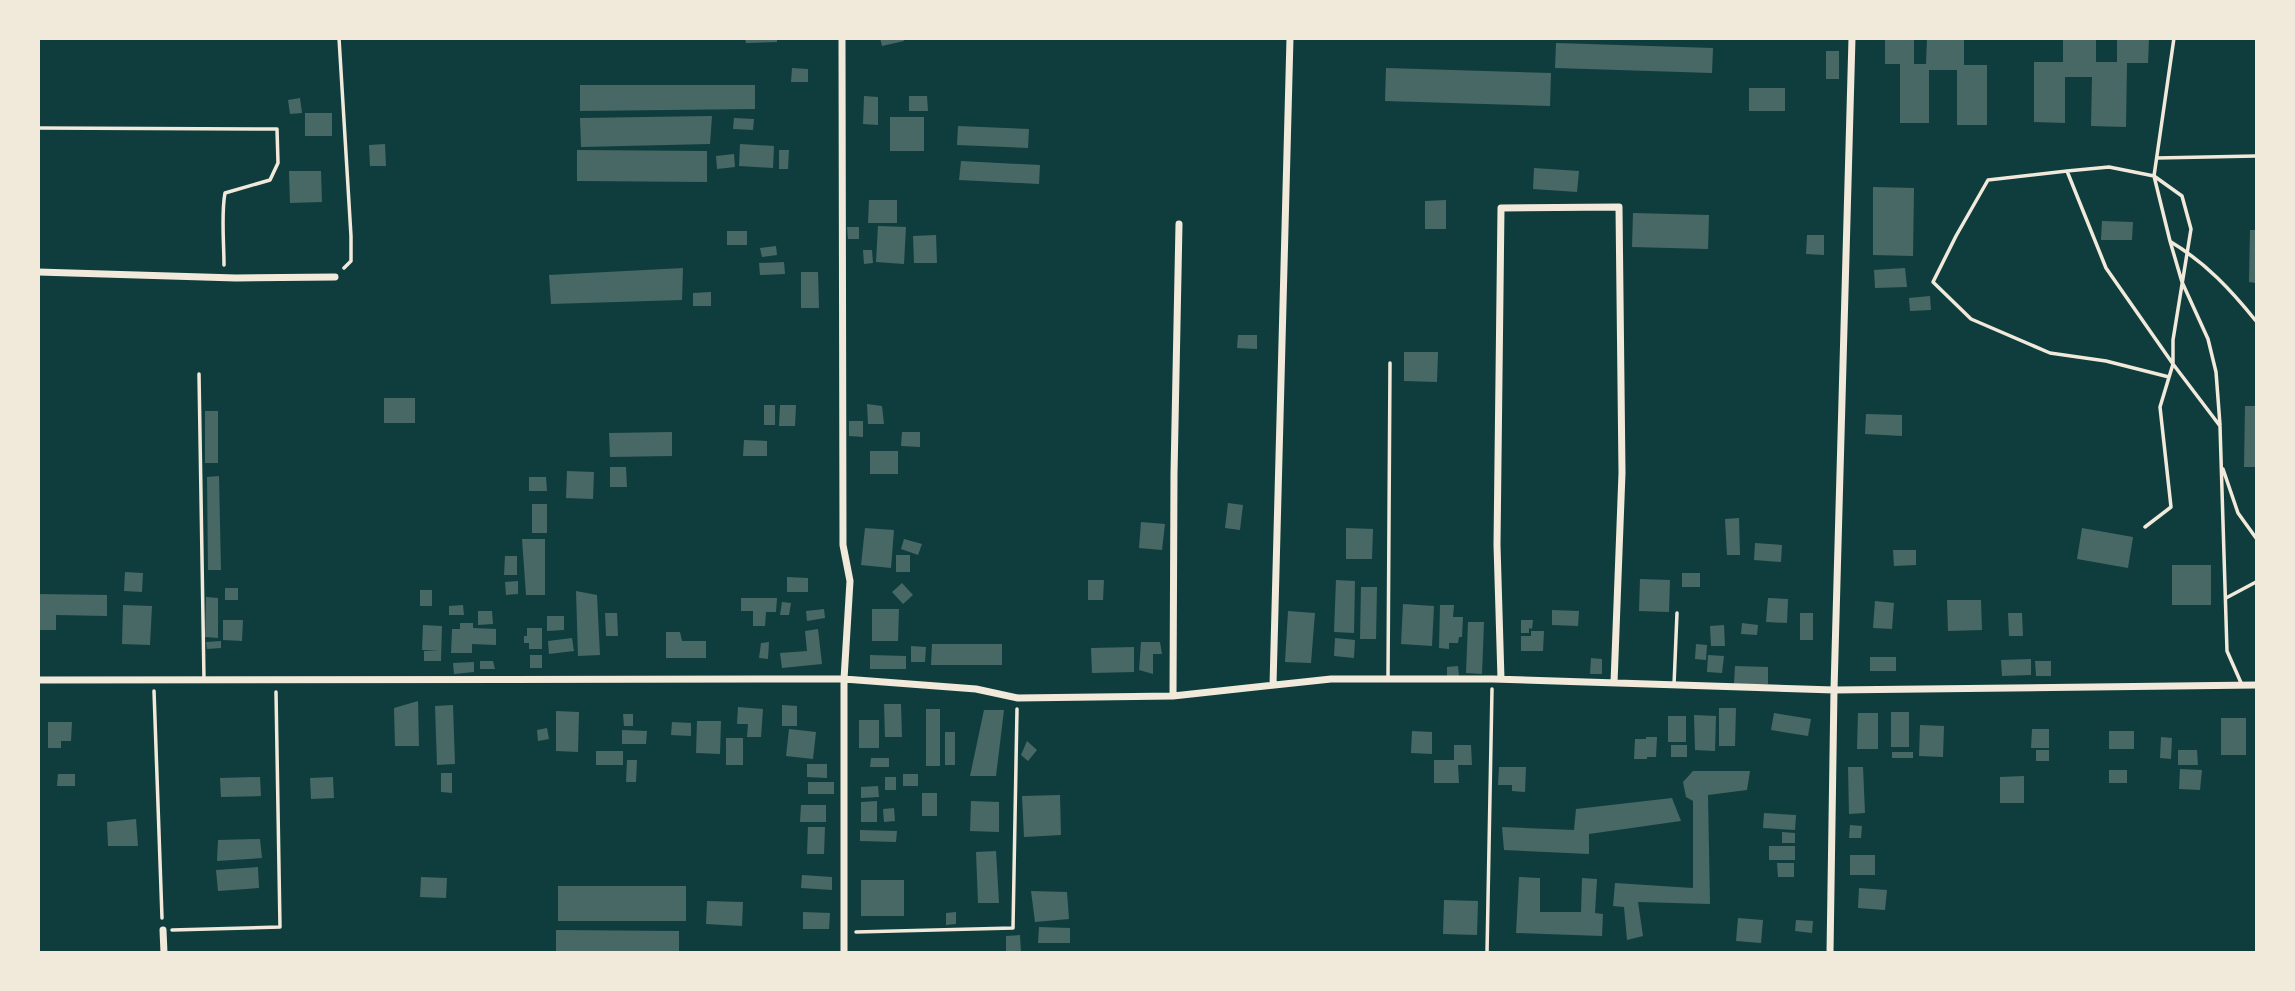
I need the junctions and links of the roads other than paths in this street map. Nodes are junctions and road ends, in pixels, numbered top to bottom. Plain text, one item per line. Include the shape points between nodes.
1 (842, 38) edge
2 (1290, 38) edge
3 (1852, 38) edge
4 (2174, 38) edge
5 (2256, 156) edge
6 (2157, 158) junction
7 (2067, 171) junction
8 (2154, 176) junction
9 (1180, 224) dead end
10 (2169, 241) junction
11 (2187, 251) junction
12 (38, 272) edge
13 (335, 278) road end
14 (2182, 282) junction
15 (2256, 321) edge
16 (1390, 363) dead end
17 (2173, 364) junction
18 (199, 374) dead end
19 (2169, 377) junction
20 (2220, 426) junction
21 (2221, 464) junction
22 (2145, 527) dead end
23 (2256, 538) edge
24 (2256, 582) edge
25 (2226, 598) junction
26 (1677, 613) dead end
27 (844, 679) junction
28 (1388, 679) junction
29 (1502, 679) junction
30 (38, 680) edge
31 (204, 680) junction
32 (1614, 683) junction
33 (1273, 685) junction
34 (1674, 685) junction
35 (2242, 685) junction
36 (2256, 685) edge
37 (1834, 690) junction
38 (1173, 696) junction
39 (163, 930) road end
40 (164, 953) edge
41 (844, 953) edge
42 (1830, 953) edge

1 - 27 street via 843,545 850,581
2 - 33 street
3 - 37 street
4 - 6 lane
5 - 6 lane
6 - 8 lane
7 - 8 lane via 2109,167
7 - 17 lane via 2106,268
7 - 19 lane via 1988,180 1933,282 1970,319 2050,353
8 - 10 lane
8 - 11 lane via 2182,196 2191,229
9 - 38 street
10 - 11 lane
10 - 14 lane
11 - 14 lane
11 - 15 lane via 2224,281
12 - 13 street
14 - 17 lane
14 - 20 lane via 2216,372
16 - 28 lane
17 - 19 lane
17 - 20 lane
18 - 31 lane
19 - 22 lane via 2160,407 2171,507
20 - 21 lane
21 - 23 lane via 2238,513
21 - 25 lane
24 - 25 lane
25 - 35 lane via 2227,650
26 - 34 lane
27 - 31 street
27 - 38 street via 976,689 1018,698
27 - 41 street
28 - 29 street
28 - 33 street
29 - 32 street
29 - 32 street via 1497,545 1501,208 1619,207 1622,473
30 - 31 street
32 - 34 street
33 - 38 street
34 - 37 street
35 - 36 street
35 - 37 street
37 - 42 street
39 - 40 street

